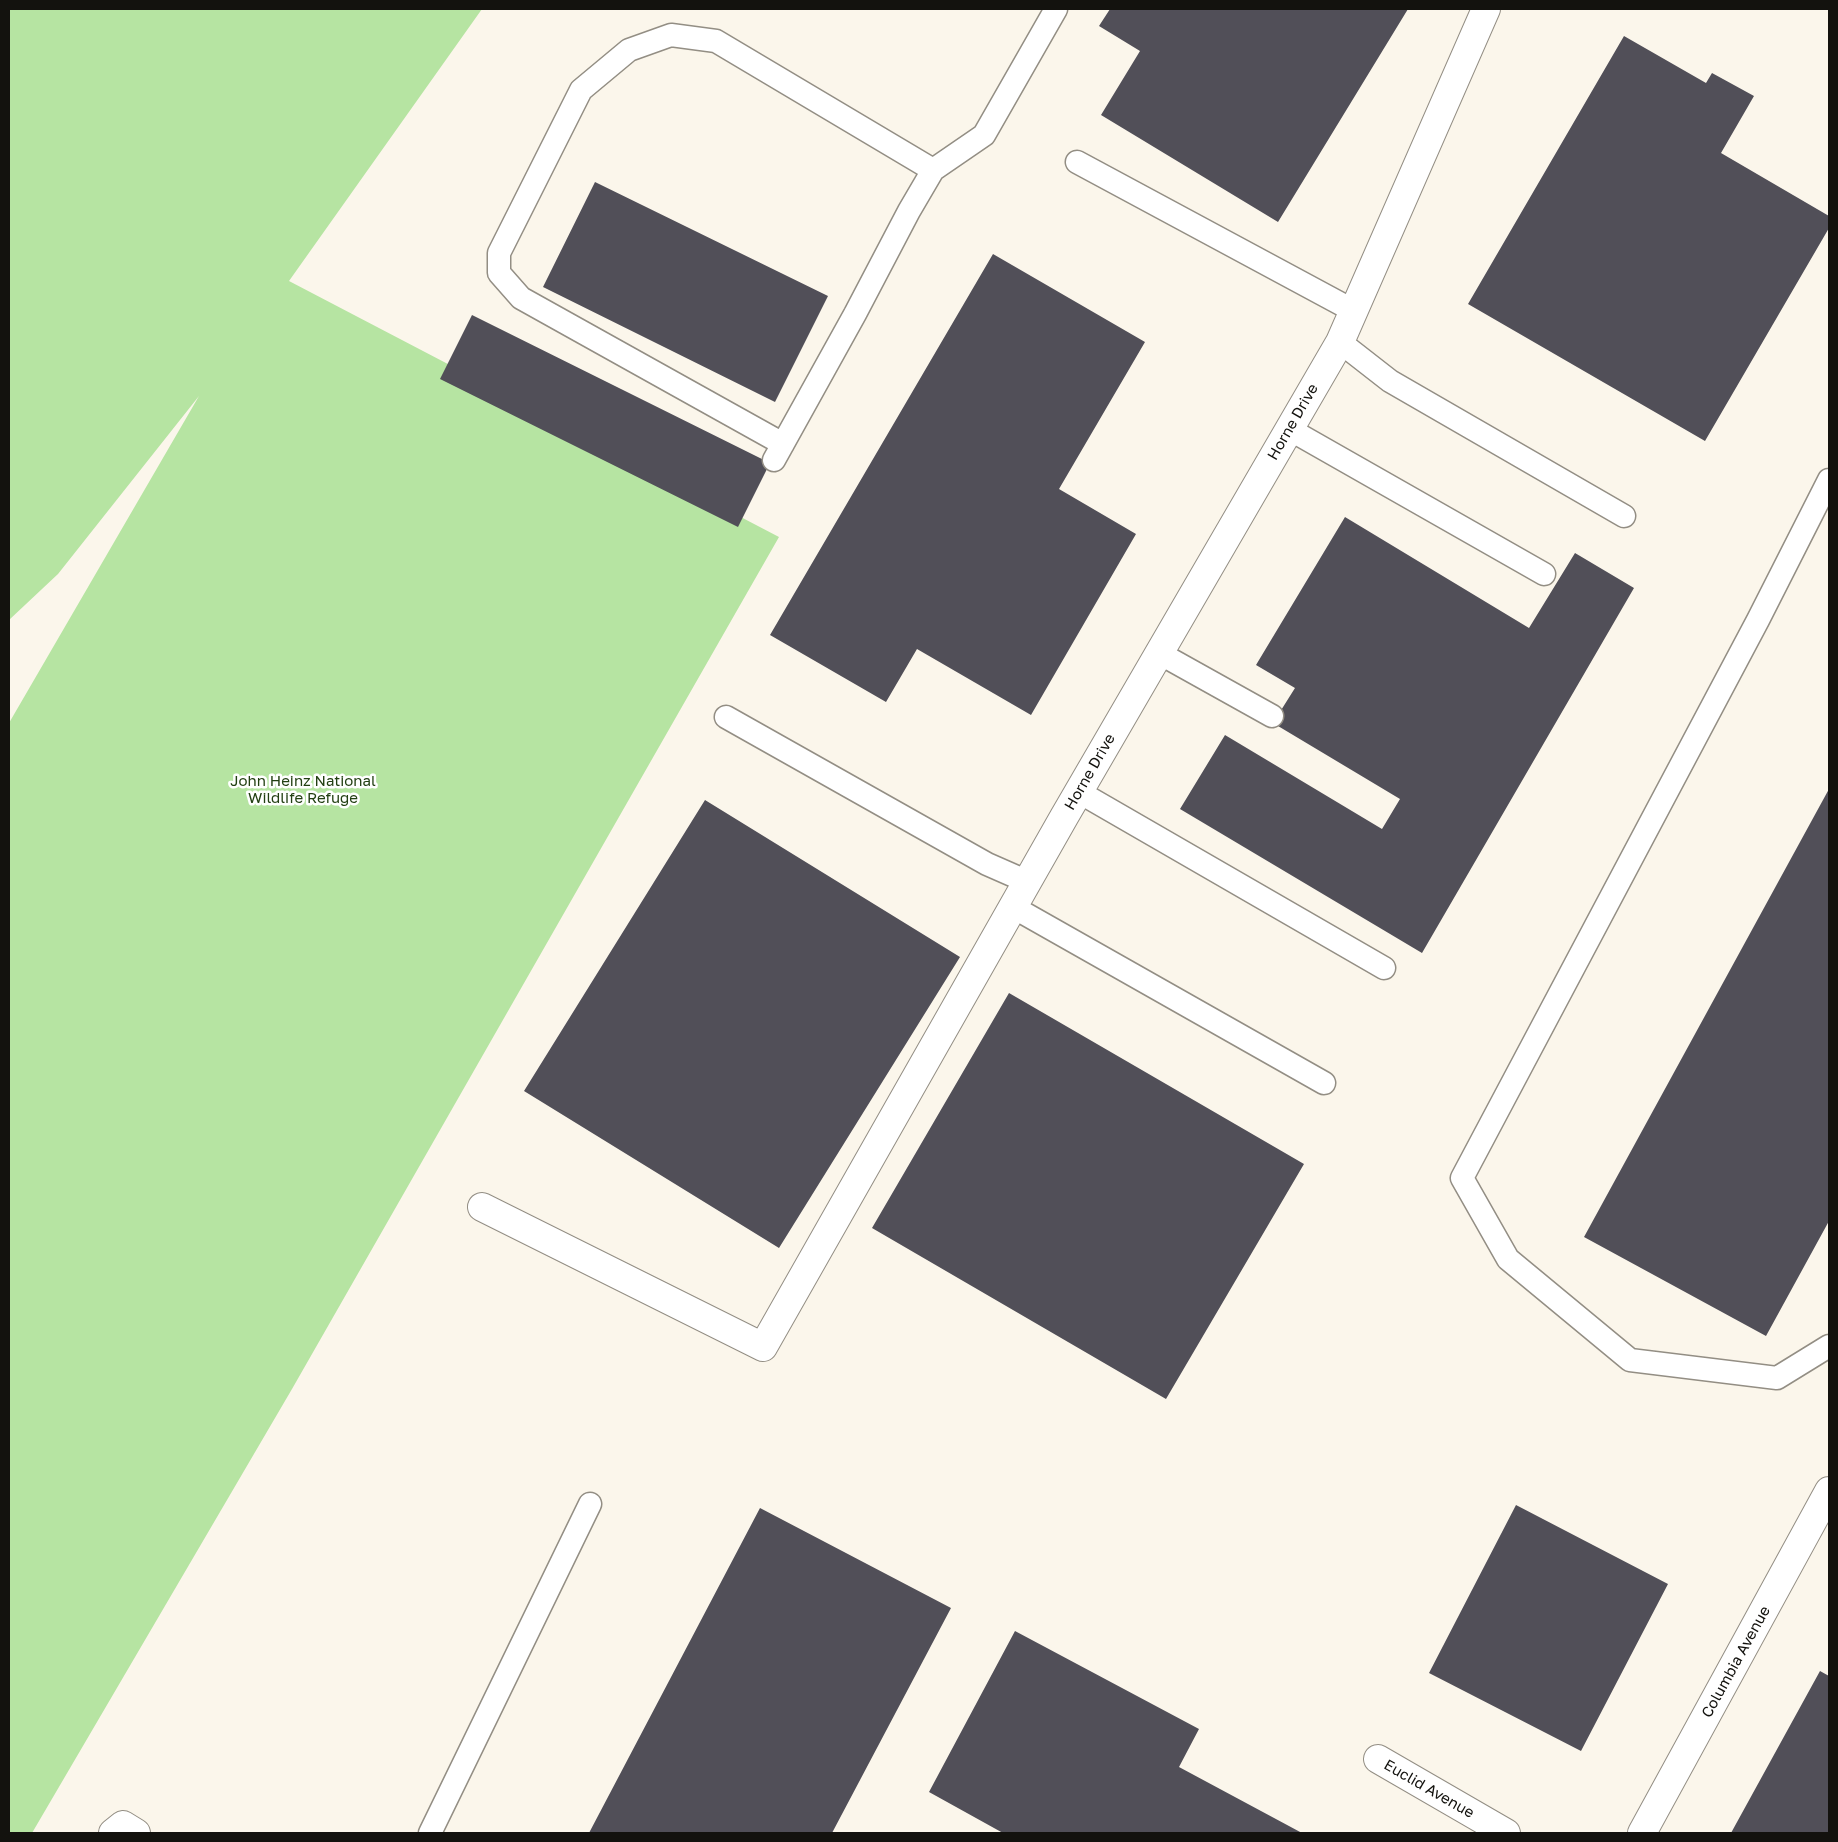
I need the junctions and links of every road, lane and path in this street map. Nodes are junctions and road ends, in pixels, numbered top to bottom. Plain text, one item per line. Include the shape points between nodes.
1 (1056, 9) edge
2 (1486, 9) edge
3 (1077, 162) dead end
4 (934, 170) junction
5 (1354, 311) junction
6 (1340, 342) junction
7 (1289, 429) junction
8 (1829, 480) edge
9 (1624, 516) dead end
10 (1544, 574) dead end
11 (1159, 653) junction
12 (1272, 716) dead end
13 (726, 717) dead end
14 (1079, 792) junction
15 (1028, 882) junction
16 (1013, 907) junction
17 (1384, 968) dead end
18 (1324, 1083) dead end
19 (482, 1207) dead end
20 (1829, 1346) edge
21 (1829, 1491) edge
22 (590, 1504) dead end
23 (1378, 1759) dead end
24 (430, 1833) edge
25 (1506, 1833) edge
26 (1642, 1833) edge

1 - 4 lane via 984,135
2 - 5 street, Horne Drive
3 - 5 lane
4 - 4 lane via 908,211 778,452 521,298 499,273 499,253 581,90 629,50 672,35 716,41
5 - 6 street, Horne Drive
6 - 7 street, Horne Drive
6 - 9 lane via 1390,381
7 - 10 lane
7 - 11 street, Horne Drive
8 - 20 lane via 1462,1178 1508,1259 1630,1360 1777,1378
11 - 12 lane
11 - 14 street, Horne Drive
13 - 15 lane via 987,864
14 - 15 street, Horne Drive
14 - 17 lane
15 - 16 street, Horne Drive
16 - 18 lane
16 - 19 street, Horne Drive via 763,1347
21 - 26 street, Columbia Avenue
22 - 24 lane
23 - 25 street, Euclid Avenue

